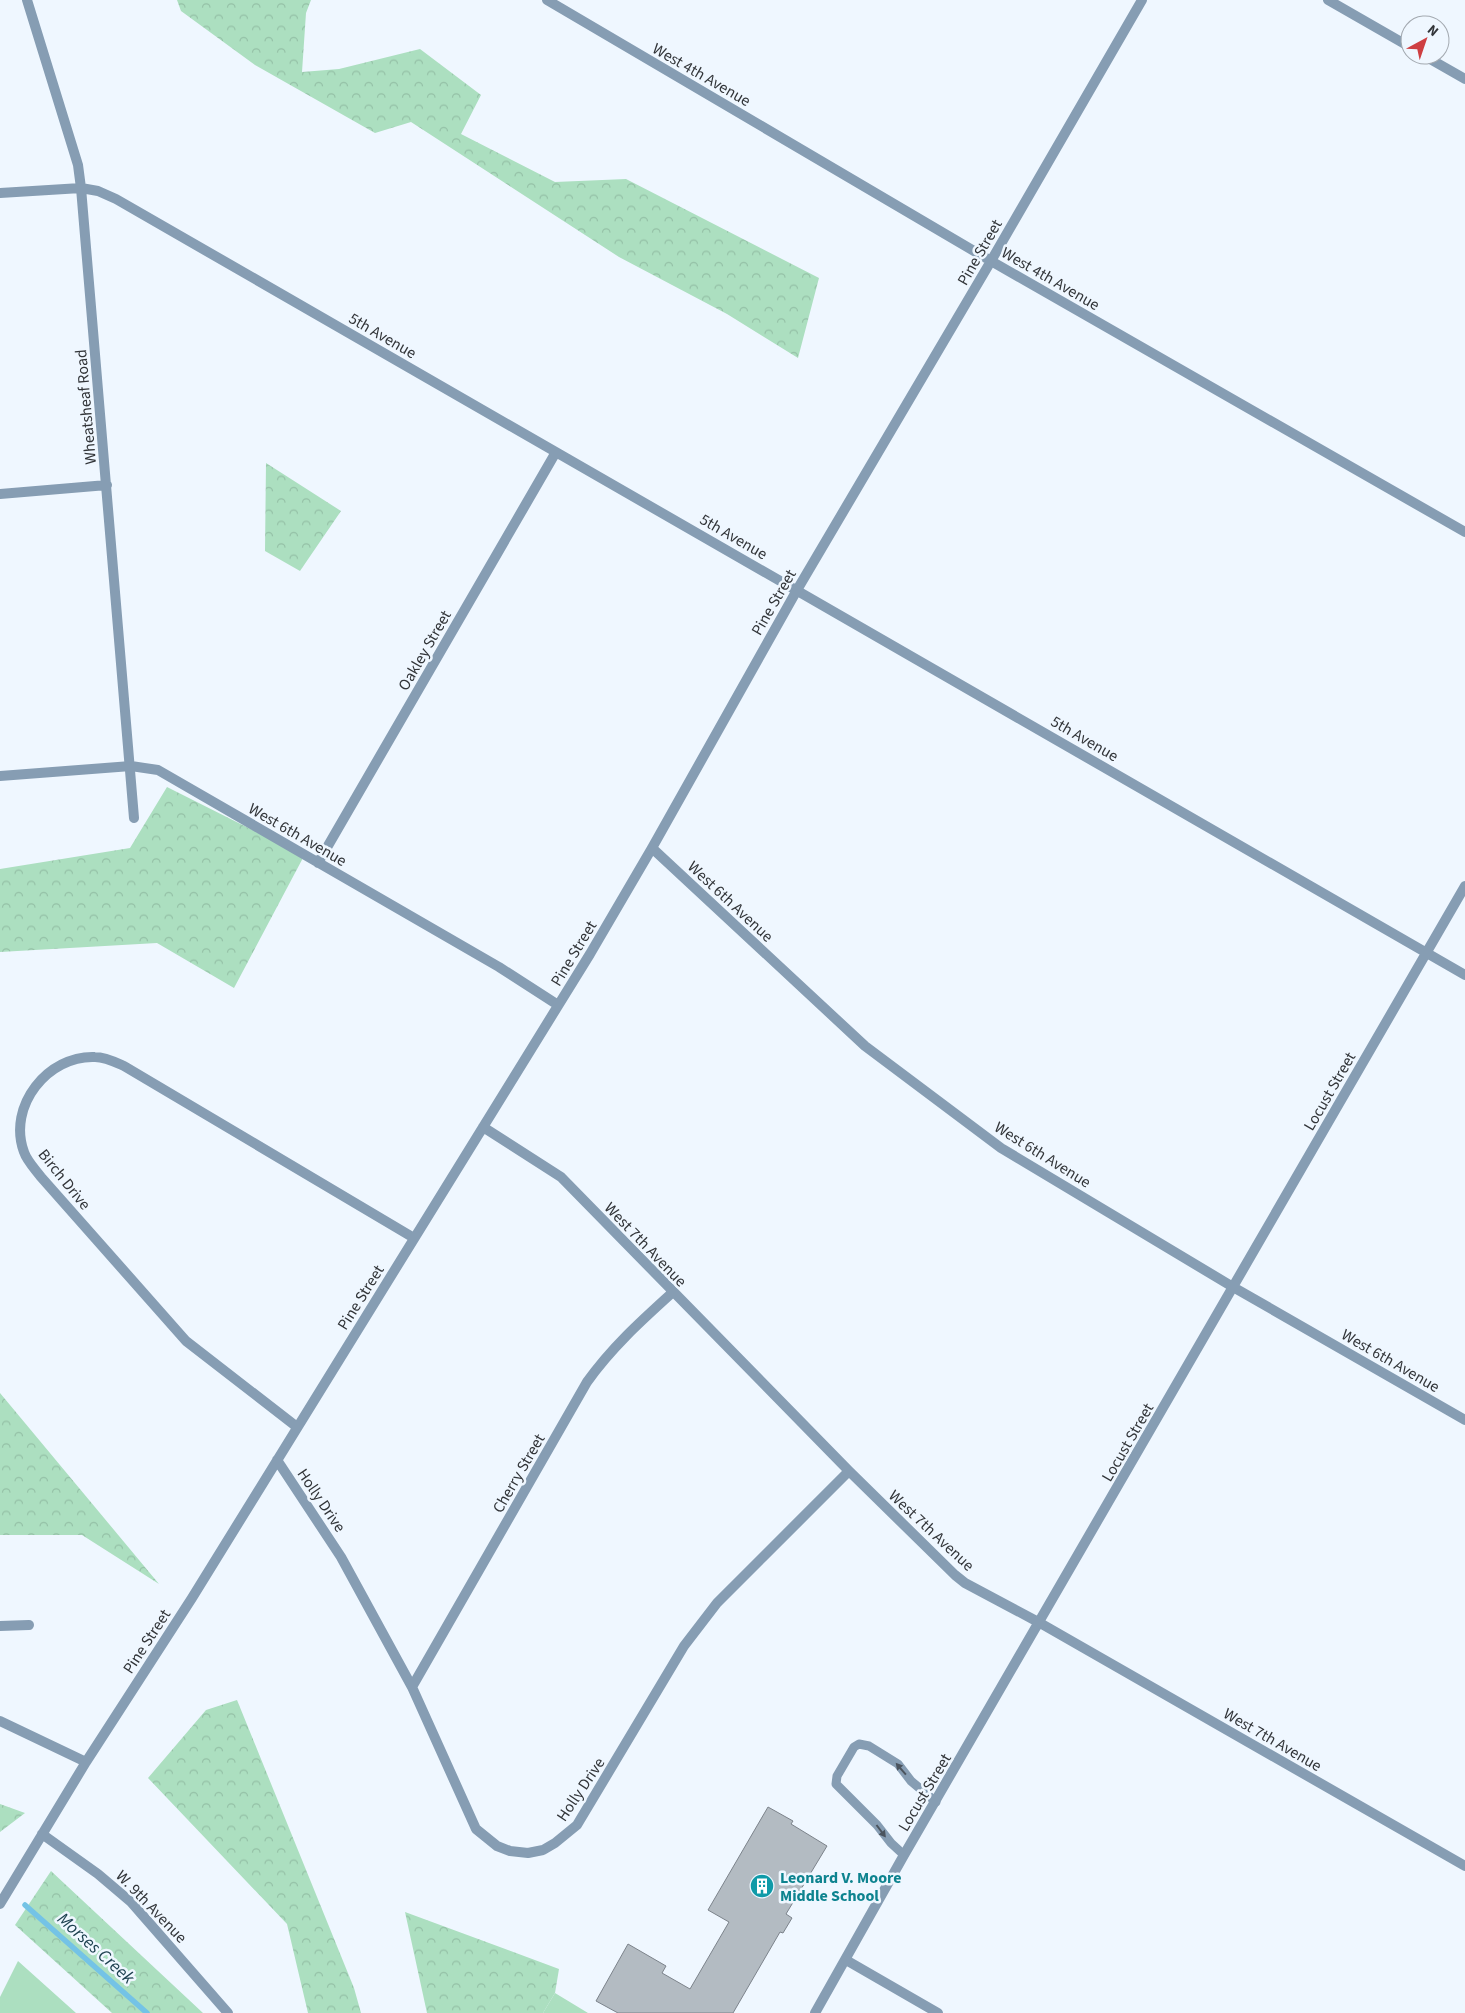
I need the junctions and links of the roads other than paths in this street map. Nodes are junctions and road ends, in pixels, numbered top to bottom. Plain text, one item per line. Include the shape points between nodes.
1 (27, 0) edge
2 (547, 0) edge
3 (1142, 0) edge
4 (1328, 0) edge
5 (1400, 41) edge
6 (1440, 65) edge
7 (1465, 79) edge
8 (81, 188) junction
9 (0, 192) edge
10 (991, 261) junction
11 (556, 452) junction
12 (107, 485) junction
13 (0, 494) edge
14 (1465, 532) edge
15 (797, 590) junction
16 (131, 766) junction
17 (0, 776) edge
18 (134, 818) dead end
19 (652, 848) junction
20 (318, 863) junction
21 (1465, 886) edge
22 (1427, 953) junction
23 (1465, 975) edge
24 (558, 1005) junction
25 (483, 1127) junction
26 (414, 1238) junction
27 (1233, 1287) junction
28 (672, 1292) junction
29 (1465, 1420) edge
30 (297, 1427) junction
31 (277, 1460) junction
32 (849, 1471) junction
33 (1040, 1623) junction
34 (29, 1625) dead end
35 (0, 1626) edge
36 (412, 1687) junction
37 (0, 1722) edge
38 (86, 1762) junction
39 (936, 1802) junction
40 (42, 1834) junction
41 (904, 1855) junction
42 (1465, 1866) edge
43 (0, 1904) edge
44 (846, 1960) junction
45 (228, 2013) edge
46 (815, 2013) edge
47 (938, 2013) edge

1 - 8 street, Wheatsheaf Road via 78,165
2 - 10 street, West 4th Avenue
3 - 10 street, Pine Street
4 - 5 street
6 - 7 street
8 - 9 street, 5th Avenue
8 - 11 street, 5th Avenue via 116,199
8 - 12 street, Wheatsheaf Road
10 - 14 street, West 4th Avenue
10 - 15 street, Pine Street
11 - 15 street, 5th Avenue
11 - 20 street, Oakley Street
12 - 13 street
12 - 16 street, Wheatsheaf Road
15 - 19 street, Pine Street
15 - 22 street, 5th Avenue
16 - 17 street, West 6th Avenue
16 - 18 street, Wheatsheaf Road
16 - 20 street, West 6th Avenue via 158,770
19 - 24 street, Pine Street
19 - 27 street, West 6th Avenue via 864,1046 1001,1148
20 - 24 street, West 6th Avenue via 499,967
21 - 22 street, Locust Street
22 - 23 street, 5th Avenue
22 - 27 street, Locust Street
24 - 25 street, Pine Street
25 - 26 street, Pine Street
25 - 28 street, West 7th Avenue via 561,1177
26 - 30 street, Pine Street
26 - 30 street, Birch Drive via 110,1060 96,1056 66,1062 41,1080 31,1092 21,1121 21,1137 24,1152 41,1177 186,1341
27 - 29 street, West 6th Avenue
27 - 33 street, Locust Street
28 - 32 street, West 7th Avenue
28 - 36 street, Cherry Street via 625,1335 588,1382
30 - 31 street, Pine Street
31 - 36 street, Holly Drive via 341,1557
31 - 38 street, Pine Street
32 - 33 street, West 7th Avenue via 965,1583
32 - 36 street, Holly Drive via 717,1603 684,1646 586,1813 568,1834 543,1850 510,1852 497,1846 476,1828
33 - 39 street, Locust Street
33 - 42 street, West 7th Avenue
34 - 35 street
37 - 38 street
38 - 40 street, Pine Street
39 - 41 street, Locust Street
39 -> 41 lane via 911,1781 898,1764 869,1746 860,1744 854,1748 837,1776 836,1784
40 - 43 street, Pine Street
40 - 45 street, W. 9th Avenue via 131,1902
41 - 44 street, Locust Street
44 - 46 street, Locust Street
44 - 47 street

